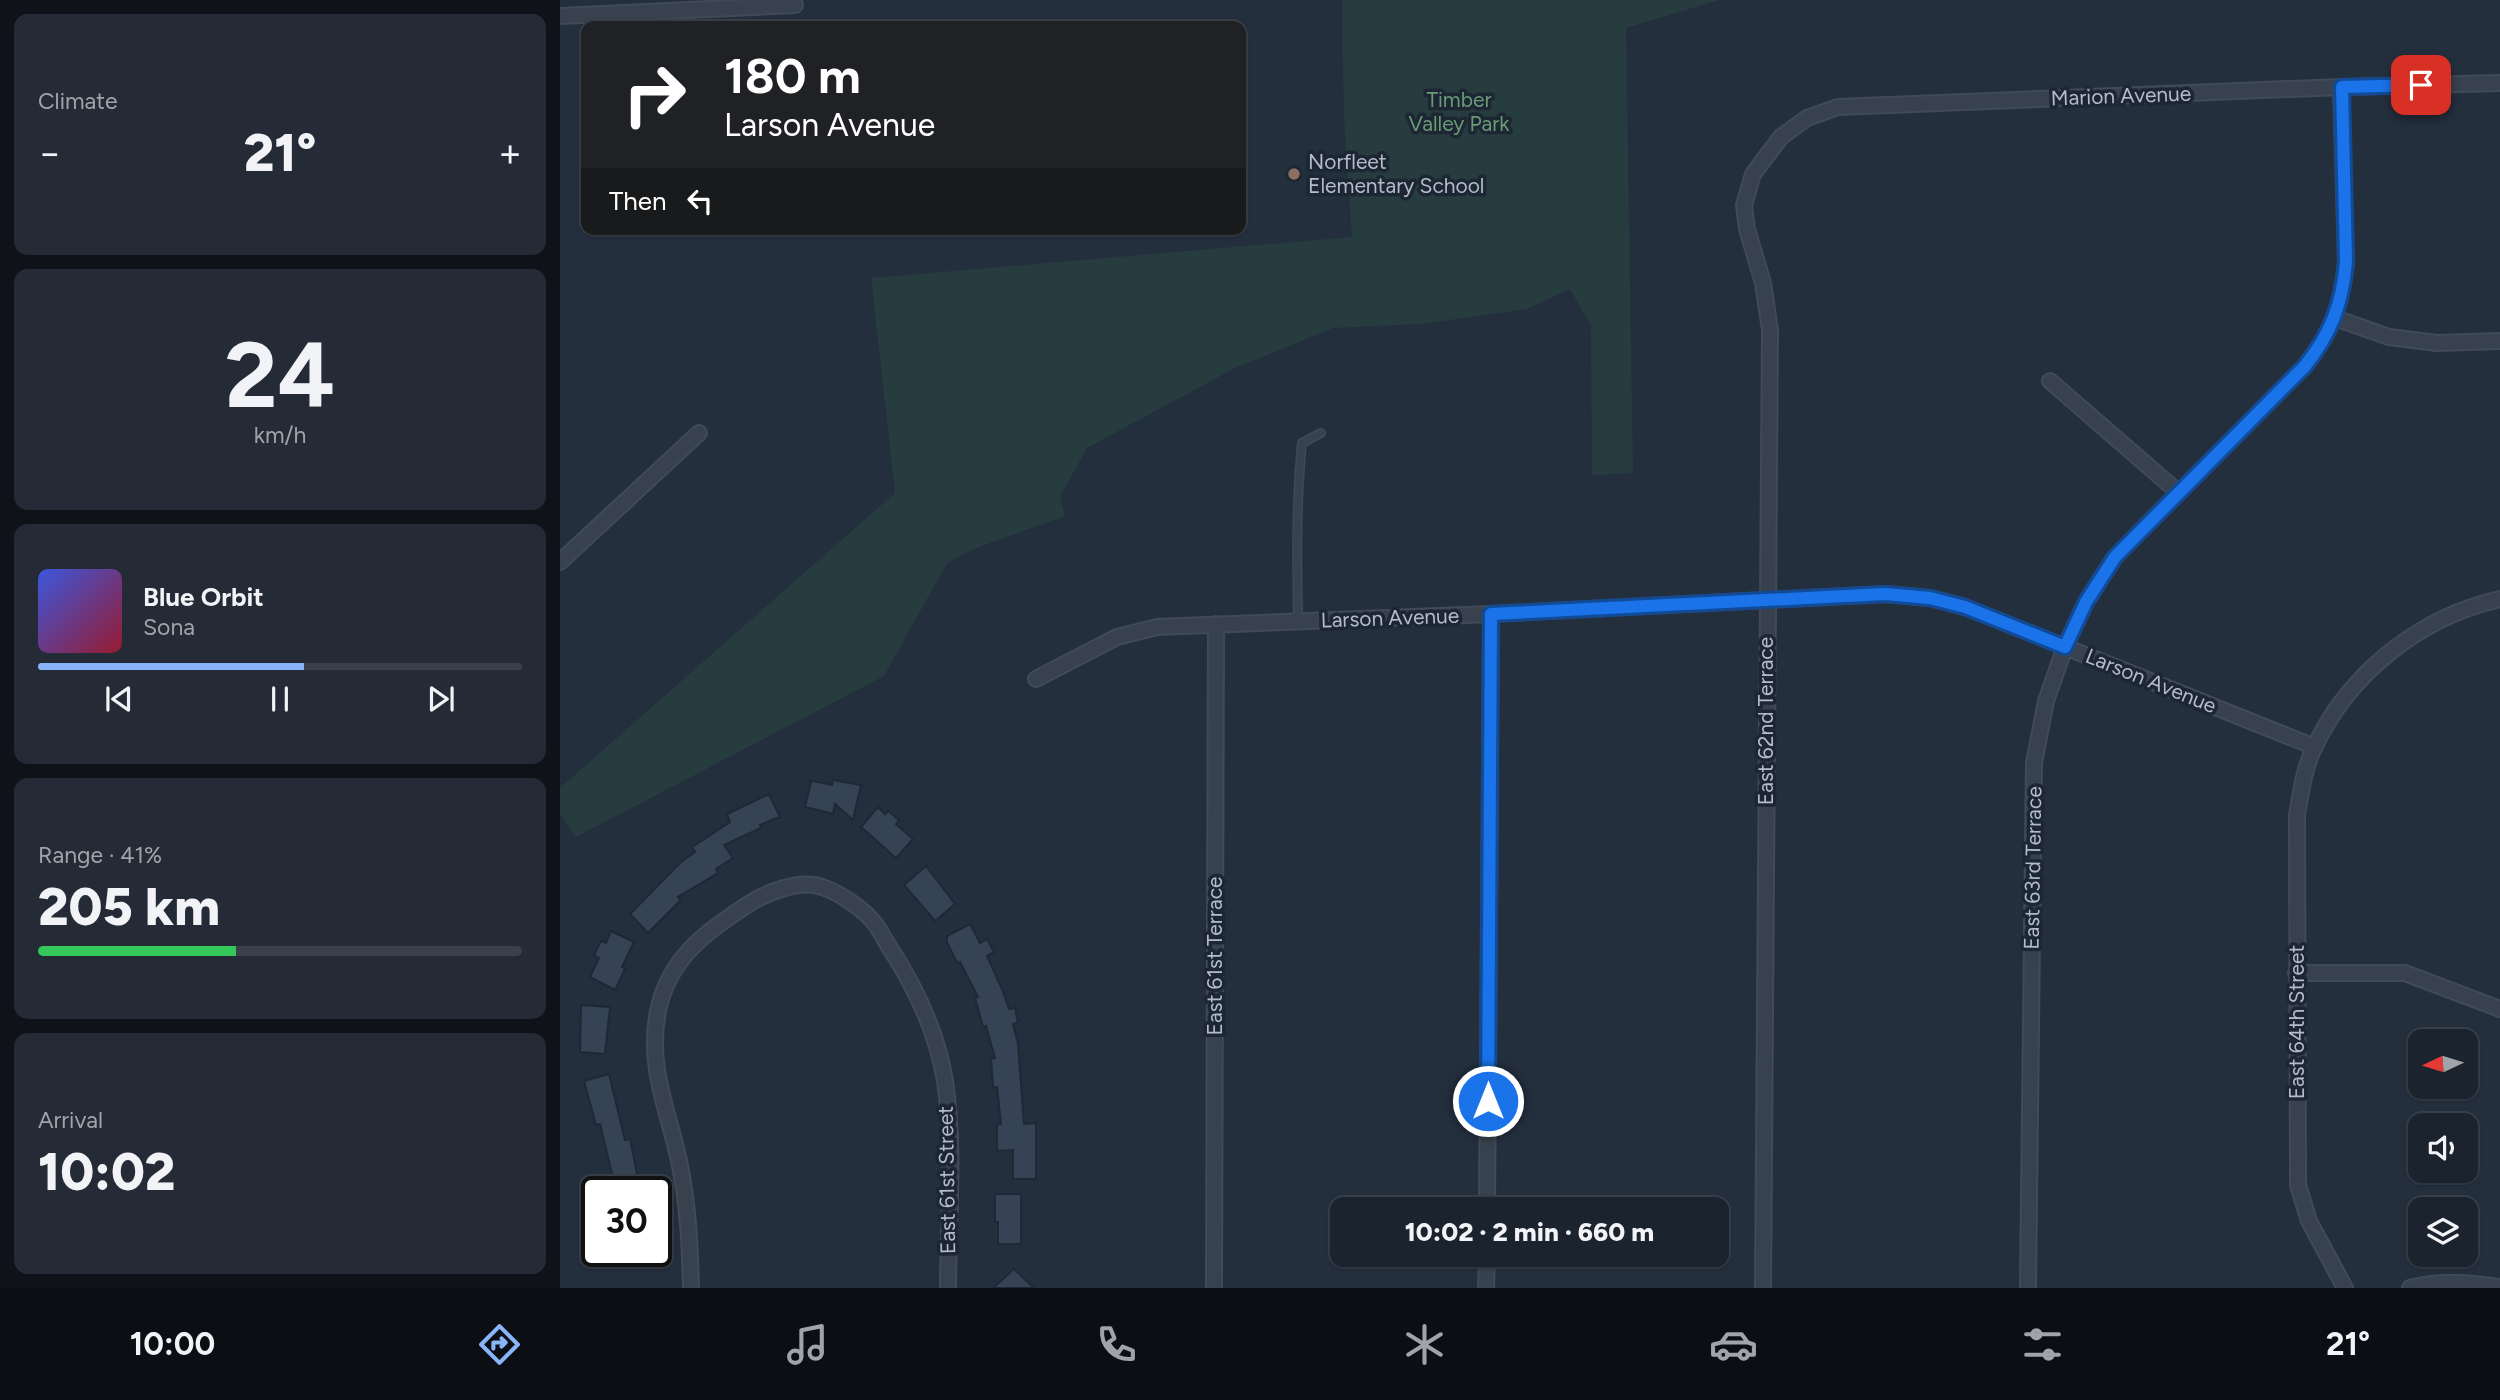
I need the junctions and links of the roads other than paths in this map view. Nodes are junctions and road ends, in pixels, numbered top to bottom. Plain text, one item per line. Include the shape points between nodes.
1 (795, 5) dead end
2 (560, 16) edge
3 (2500, 83) edge
4 (2342, 87) junction
5 (1763, 161) joint
6 (2335, 318) junction
7 (2500, 341) edge
8 (2050, 381) dead end
9 (699, 433) dead end
10 (1321, 433) dead end
11 (2178, 492) junction
12 (560, 562) edge
13 (2500, 599) edge
14 (1767, 601) junction
15 (1491, 614) junction
16 (1298, 621) junction
17 (1216, 624) junction
18 (2065, 647) junction
19 (1036, 679) dead end
20 (2315, 747) junction
21 (2296, 973) junction
22 (2500, 1009) edge
23 (1487, 1197) edge
24 (1487, 1267) edge
25 (2500, 1287) edge
26 (691, 1288) edge
27 (948, 1288) edge
28 (1213, 1288) edge
29 (1486, 1288) edge
30 (1763, 1288) edge
31 (2028, 1288) edge
32 (2345, 1288) edge
33 (2410, 1288) edge

1 - 2 street
3 - 4 street, Marion Avenue
4 - 5 street, Marion Avenue via 1838,107 1807,118 1781,136
4 - 6 street, East 63rd Terrace via 2346,262
5 - 14 street, East 62nd Terrace via 1753,174 1744,205 1770,330
6 - 7 street via 2389,337 2437,343
6 - 11 street, East 63rd Terrace via 2305,366
8 - 11 street
9 - 12 street
10 - 16 lane via 1302,443
11 - 18 street, East 63rd Terrace via 2115,557
13 - 20 street, East 64th Street via 2471,606 2423,628 2379,660 2340,705
14 - 15 street, Larson Avenue
14 - 18 street, Larson Avenue via 1885,594 1930,598
14 - 30 street, East 62nd Terrace
15 - 16 street, Larson Avenue
15 - 23 street
16 - 17 street, Larson Avenue
17 - 19 street, Larson Avenue via 1157,627 1117,637
17 - 28 street, East 61st Terrace
18 - 20 street, Larson Avenue
18 - 31 street, East 63rd Terrace via 2046,701 2034,763
20 - 21 street, East 64th Street via 2303,778 2297,815
21 - 22 street via 2405,973
21 - 32 street, East 64th Street via 2298,1185 2309,1221
24 - 29 street
25 - 33 street via 2457,1282
26 - 27 street, East 61st Street via 690,1236 680,1162 655,1068 659,1008 674,967 707,931 752,901 801,885 830,890 871,919 909,977 932,1032 950,1127

